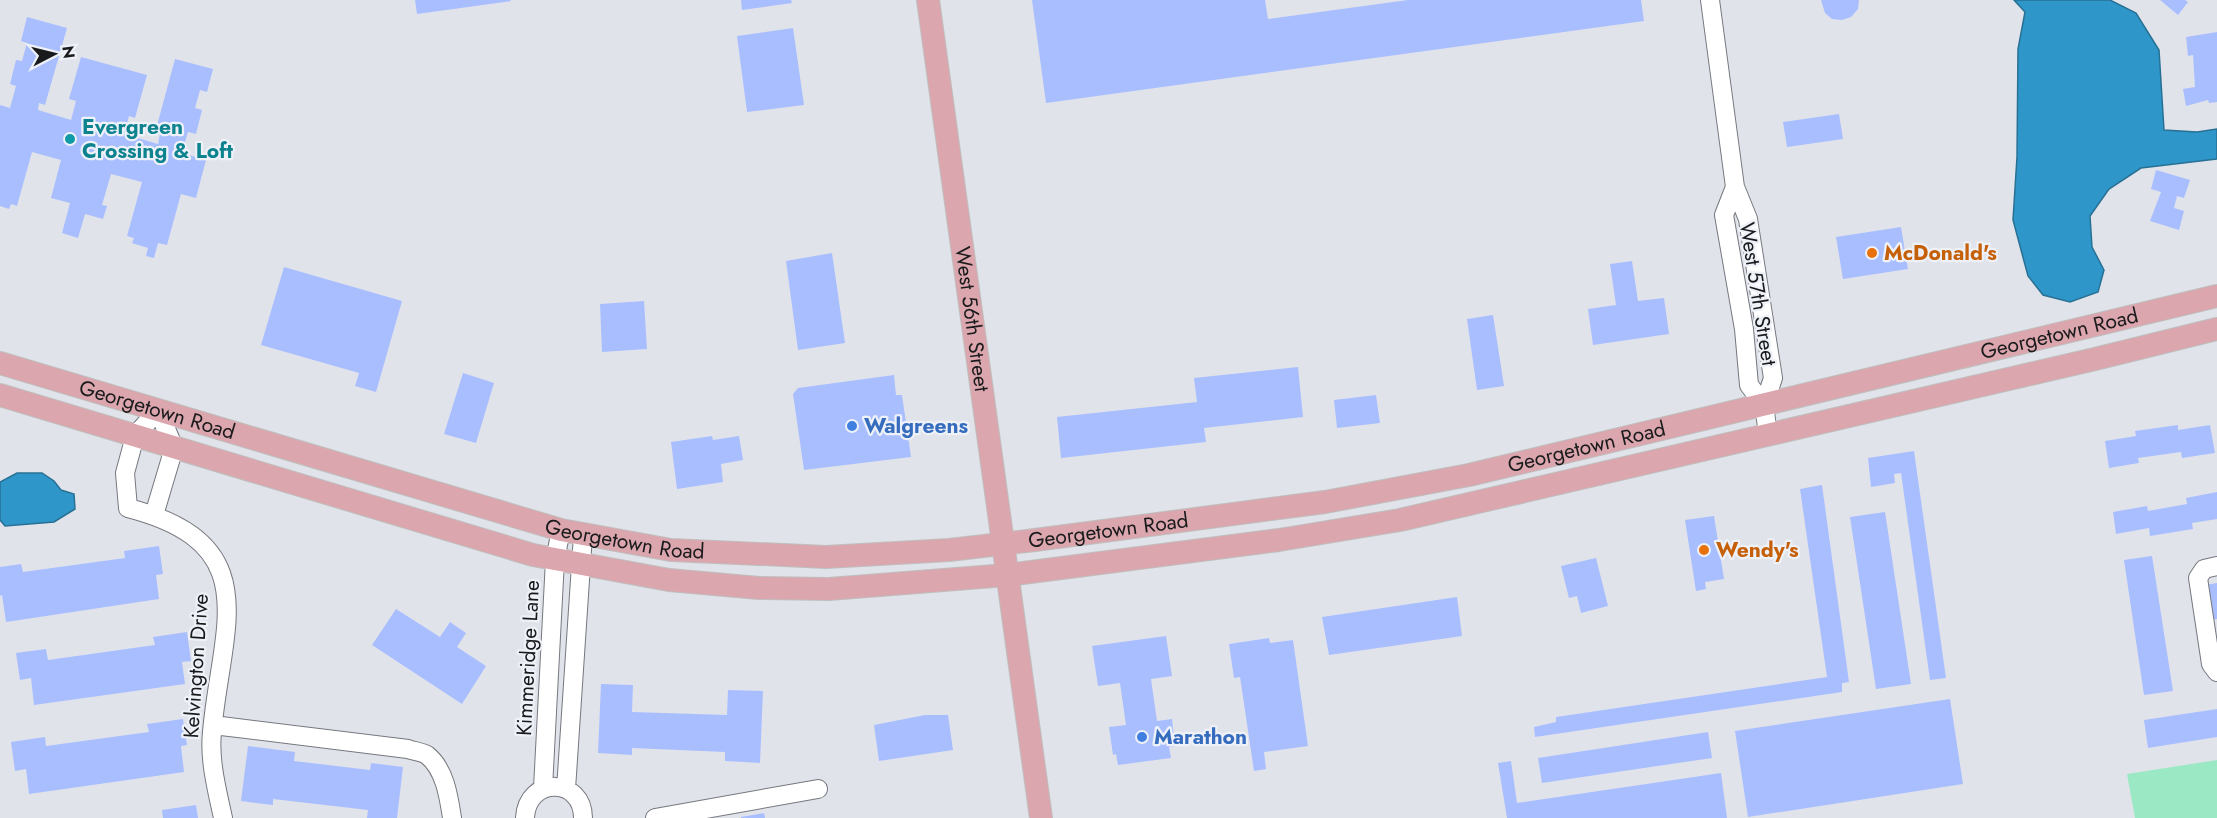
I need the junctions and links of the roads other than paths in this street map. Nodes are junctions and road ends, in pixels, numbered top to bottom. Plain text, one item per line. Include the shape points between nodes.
1 (928, 0) edge
2 (1710, 0) edge
3 (2217, 296) edge
4 (2217, 329) edge
5 (0, 363) edge
6 (0, 395) edge
7 (1764, 405) junction
8 (158, 410) junction
9 (1768, 434) junction
10 (135, 436) junction
11 (174, 448) junction
12 (154, 515) junction
13 (561, 530) junction
14 (583, 535) junction
15 (1002, 544) junction
16 (555, 560) junction
17 (579, 565) junction
18 (2217, 566) edge
19 (1007, 575) junction
20 (2217, 672) edge
21 (213, 725) junction
22 (543, 788) junction
23 (566, 789) junction
24 (818, 789) dead end
25 (223, 818) edge
26 (452, 818) edge
27 (525, 818) edge
28 (583, 818) edge
29 (655, 818) edge
30 (1041, 818) edge

1 - 15 main road, West 56th Street
2 - 7 street, West 57th Street via 1735,187 1724,215 1744,329 1749,384
3 - 7 main road, Georgetown Road
4 - 9 main road, Georgetown Road
5 - 8 main road, Georgetown Road
6 - 10 main road, Georgetown Road
7 - 9 street, West 57th Street
7 - 15 main road, Georgetown Road via 1470,475 1325,502
8 - 10 street, Kelvington Drive
8 - 11 street
8 - 13 main road, Georgetown Road
9 - 19 main road, Georgetown Road via 1400,520 1280,540
10 - 11 main road, Georgetown Road
10 - 12 street, Kelvington Drive via 125,472 128,508
11 - 12 street
11 - 16 main road, Georgetown Road
12 - 21 street, Kelvington Drive via 204,546 221,570 228,596
13 - 14 main road, Georgetown Road
13 - 16 street, Kimmeridge Lane
14 - 15 main road, Georgetown Road via 671,550 795,557 879,555
14 - 17 street
15 - 19 main road, West 56th Street
16 - 17 main road, Georgetown Road
16 - 22 street, Kimmeridge Lane
17 - 19 main road, Georgetown Road via 669,580 759,588 862,588
17 - 23 street
18 - 20 street via 2204,569 2198,578 2211,664
19 - 30 main road, West 56th Street
21 - 25 street, Kelvington Drive via 214,774
21 - 26 street via 408,749 426,755 439,771
22 - 23 street
22 - 27 street via 530,800
23 - 28 street via 580,801
24 - 29 street

